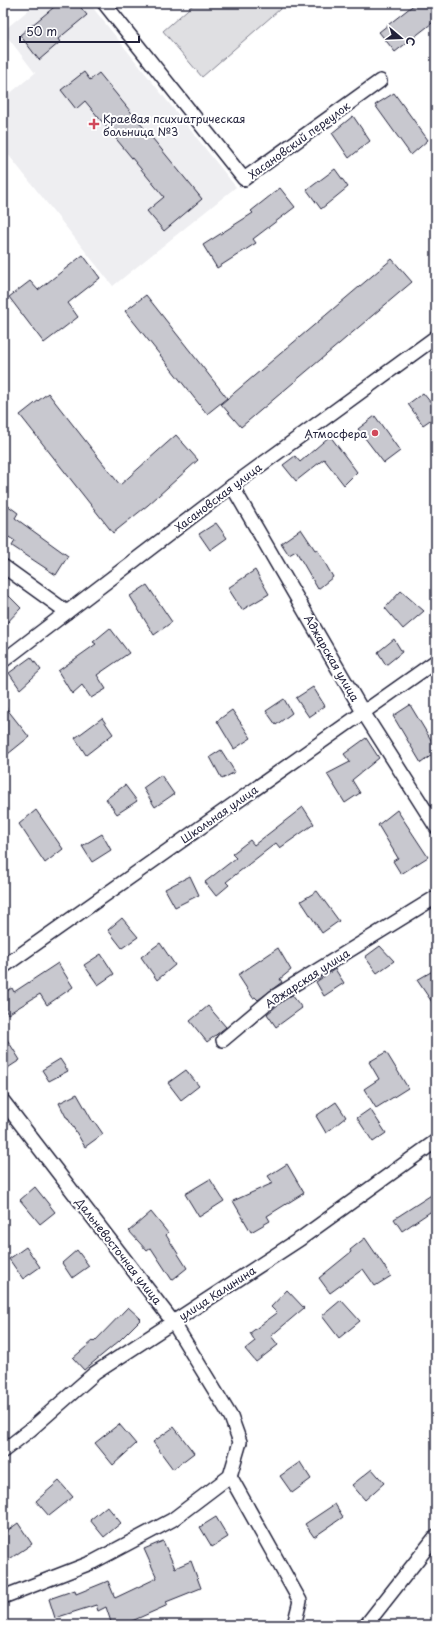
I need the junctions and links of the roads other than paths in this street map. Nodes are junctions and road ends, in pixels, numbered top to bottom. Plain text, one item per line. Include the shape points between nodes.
1 (104, 3) edge
2 (380, 81) dead end
3 (436, 337) edge
4 (232, 486) junction
5 (3, 566) edge
6 (67, 612) junction
7 (3, 661) edge
8 (436, 661) edge
9 (363, 712) junction
10 (436, 827) edge
11 (436, 897) edge
12 (3, 968) edge
13 (223, 1040) dead end
14 (3, 1101) edge
15 (436, 1141) edge
16 (174, 1322) junction
17 (3, 1451) edge
18 (230, 1476) junction
19 (436, 1536) edge
20 (3, 1597) edge
21 (294, 1625) edge
22 (366, 1625) edge

1 - 2 street, Хасановский переулок via 244,179
3 - 4 street, Хасановская улица
4 - 6 street, Хасановская улица
4 - 9 street, Аджарская улица
5 - 6 street
6 - 7 street, Хасановская улица
8 - 9 street, Школьная улица
9 - 10 street, Аджарская улица
9 - 12 street, Школьная улица
11 - 13 street, Аджарская улица via 274,997
14 - 16 street, Дальневосточная улица
15 - 16 street, улица Калинина via 300,1239
16 - 17 street, улица Калинина via 95,1373
16 - 18 street, Дальневосточная улица via 231,1417 240,1442
18 - 20 street via 172,1520 93,1562
18 - 21 street via 300,1601
19 - 22 street

